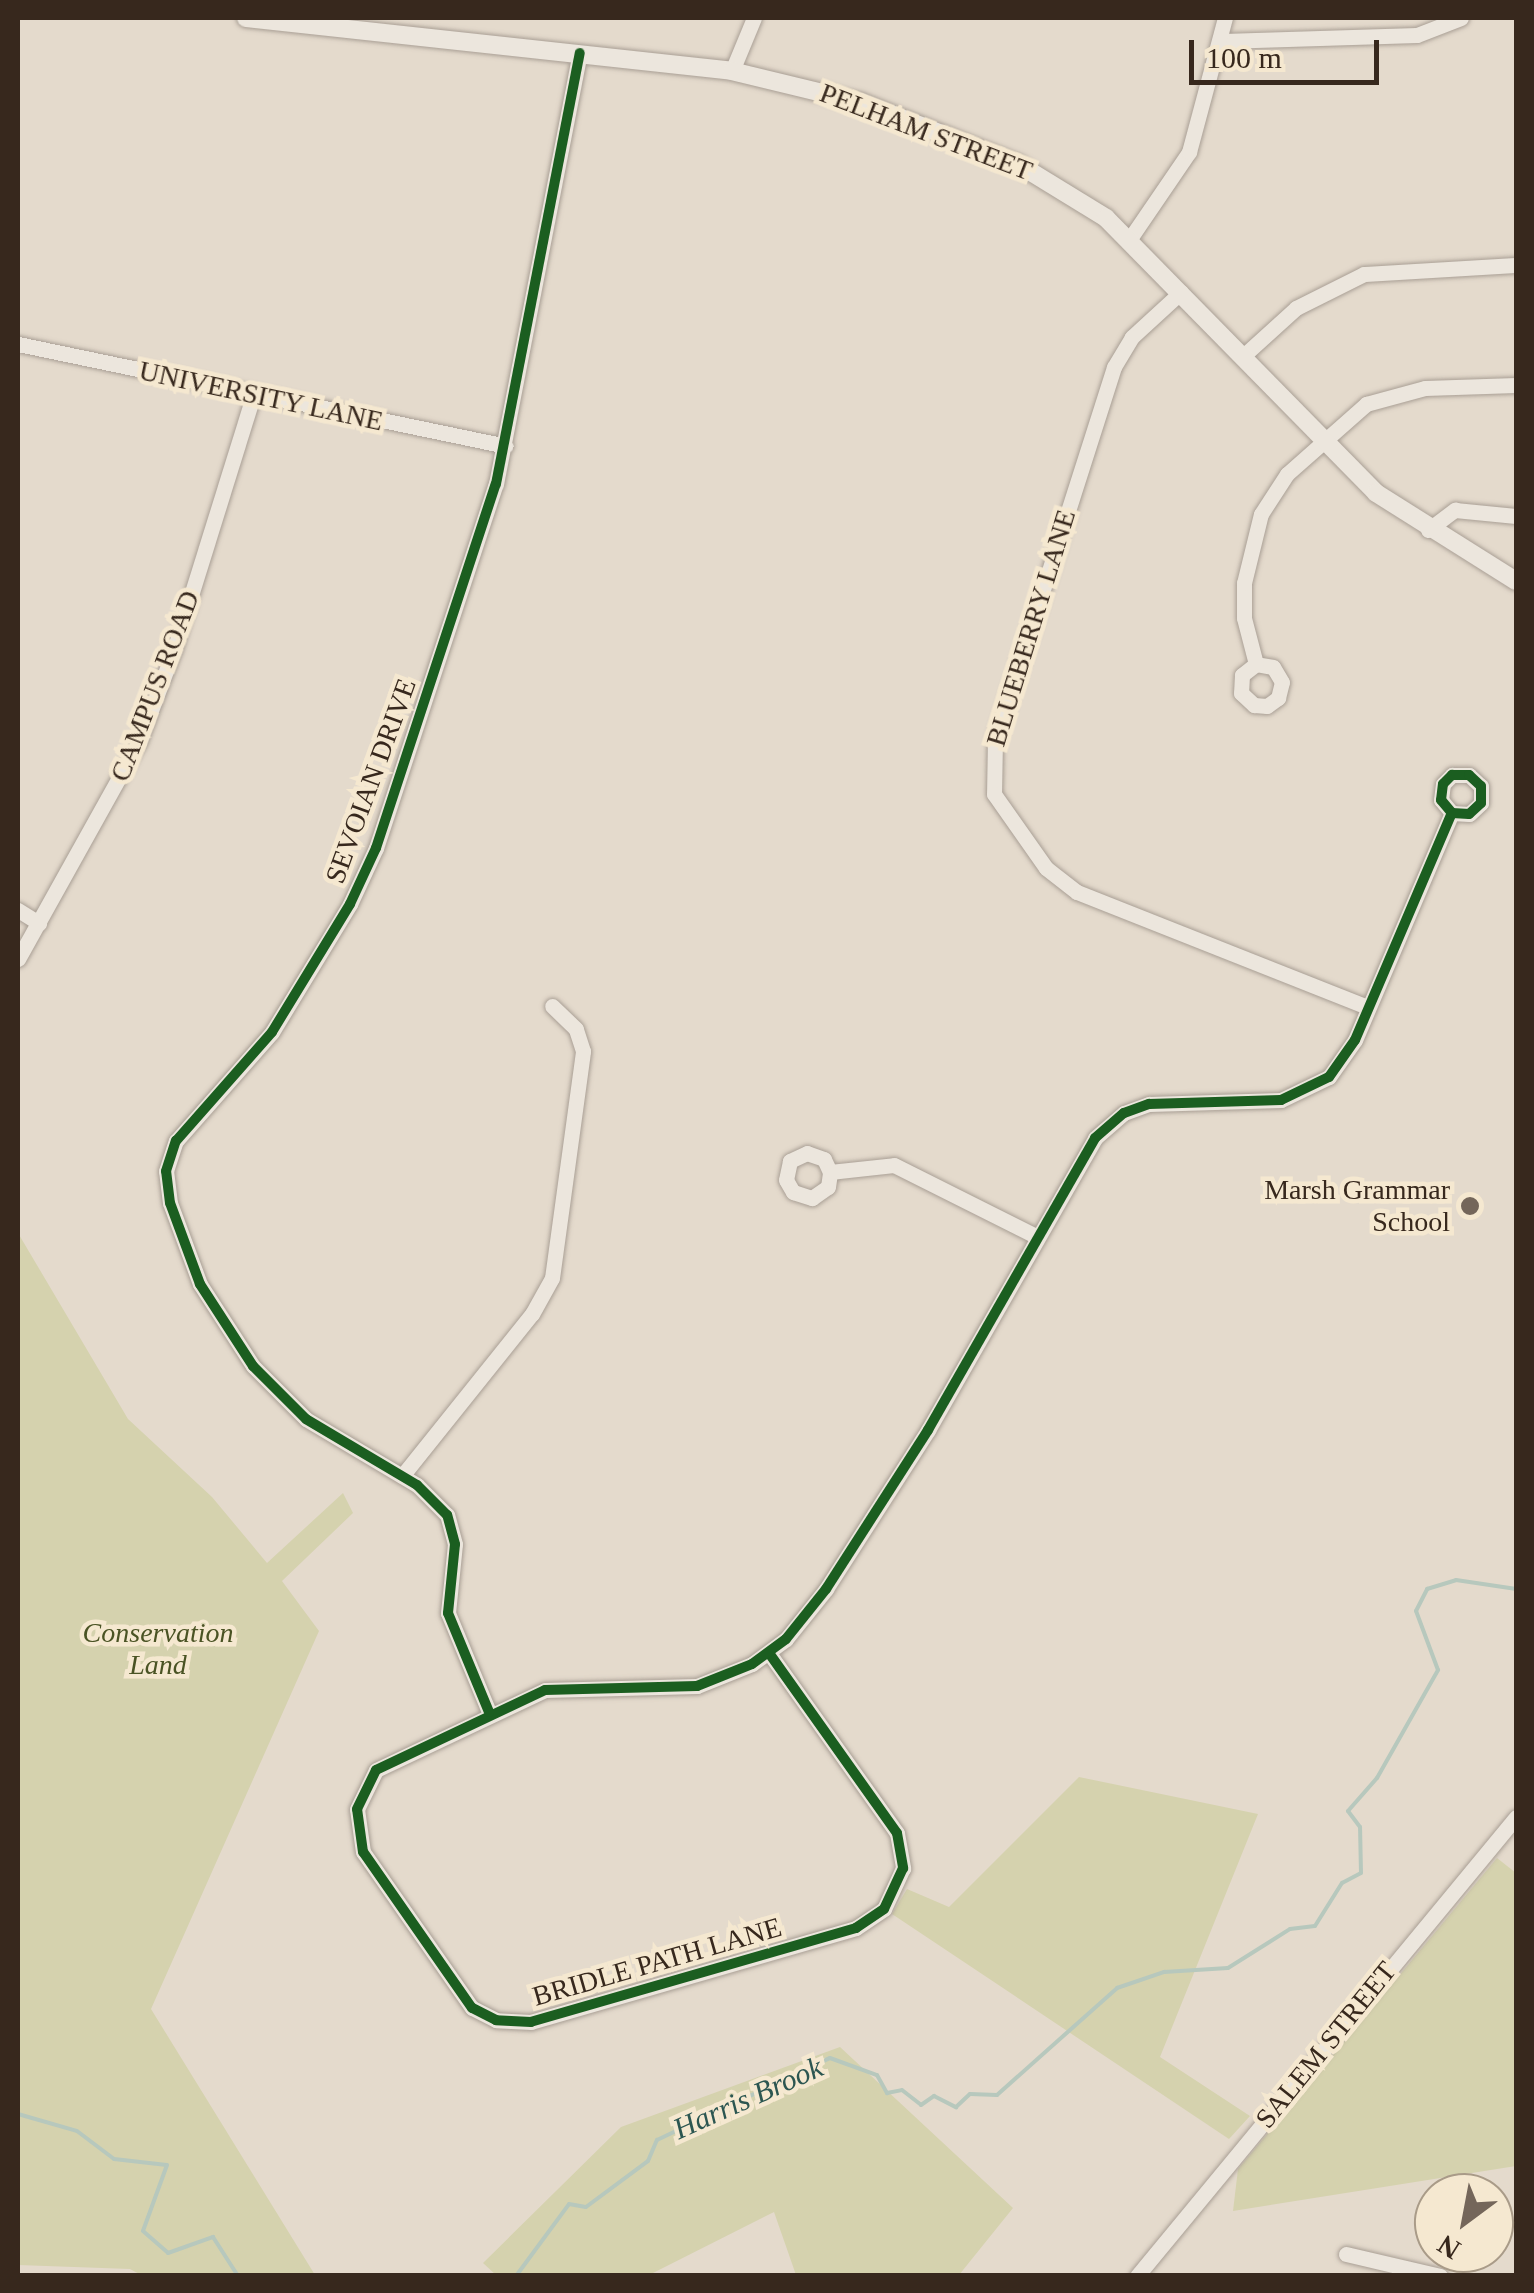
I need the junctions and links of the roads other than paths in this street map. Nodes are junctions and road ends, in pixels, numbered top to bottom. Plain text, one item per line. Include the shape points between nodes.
1 (246, 18) edge
2 (754, 18) edge
3 (1226, 18) edge
4 (1461, 18) edge
5 (1223, 41) junction
6 (580, 53) junction
7 (732, 71) junction
8 (1130, 240) junction
9 (1516, 266) edge
10 (1181, 292) junction
11 (18, 344) edge
12 (1242, 357) junction
13 (1516, 384) edge
14 (253, 396) junction
15 (1322, 442) junction
16 (505, 446) junction
17 (1516, 516) edge
18 (1428, 530) junction
19 (1516, 581) edge
20 (1256, 664) dead end
21 (1452, 813) dead end
22 (18, 910) edge
23 (39, 923) junction
24 (18, 959) edge
25 (552, 1006) dead end
26 (1368, 1008) junction
27 (830, 1172) dead end
28 (1036, 1236) junction
29 (402, 1476) junction
30 (769, 1653) junction
31 (488, 1712) junction
32 (1516, 1816) edge
33 (1346, 2254) dead end
34 (1411, 2272) edge
35 (1137, 2276) edge
36 (1440, 2276) edge

1 - 6 street, PELHAM STREET
2 - 7 street
3 - 5 street
4 - 5 street via 1417,35
5 - 8 street via 1189,152
6 - 7 street, PELHAM STREET
6 - 16 street, SEVOIAN DRIVE
7 - 8 street, PELHAM STREET via 860,102 990,152 1050,180
8 - 10 street, PELHAM STREET
9 - 12 street via 1364,274 1296,308
10 - 12 street, PELHAM STREET
10 - 26 street, BLUEBERRY LANE via 1132,337 1114,367 994,739 994,794 1046,868 1077,892
11 - 14 street, UNIVERSITY LANE
12 - 15 street, PELHAM STREET
13 - 15 street via 1425,388 1366,404
14 - 16 street, UNIVERSITY LANE
14 - 23 street, CAMPUS ROAD via 174,650 138,742
15 - 18 street, PELHAM STREET
15 - 20 street via 1280,482 1257,525 1243,606
16 - 29 street, SEVOIAN DRIVE via 488,516 362,880 272,1032 176,1141 166,1171 192,1265 237,1345 306,1418
17 - 18 street via 1454,510
18 - 19 street, PELHAM STREET
21 - 26 street, BRIDLE PATH LANE
22 - 23 street
23 - 24 street, CAMPUS ROAD
25 - 29 street via 569,1018 582,1051 552,1278 532,1314
26 - 28 street, BRIDLE PATH LANE via 1341,1063 1299,1095 1162,1101 1124,1113 1088,1148
27 - 28 street via 876,1164 903,1168
28 - 30 street, BRIDLE PATH LANE via 915,1451 820,1598
29 - 31 street, SEVOIAN DRIVE via 436,1500 452,1524 448,1613
30 - 31 street, BRIDLE PATH LANE via 697,1686 560,1687
30 - 31 street, BRIDLE PATH LANE via 897,1834 902,1868 891,1900 856,1928 530,2022 496,2020 460,1996 369,1862 357,1831 360,1798 376,1770
32 - 35 street, SALEM STREET
33 - 34 street
34 - 36 street

